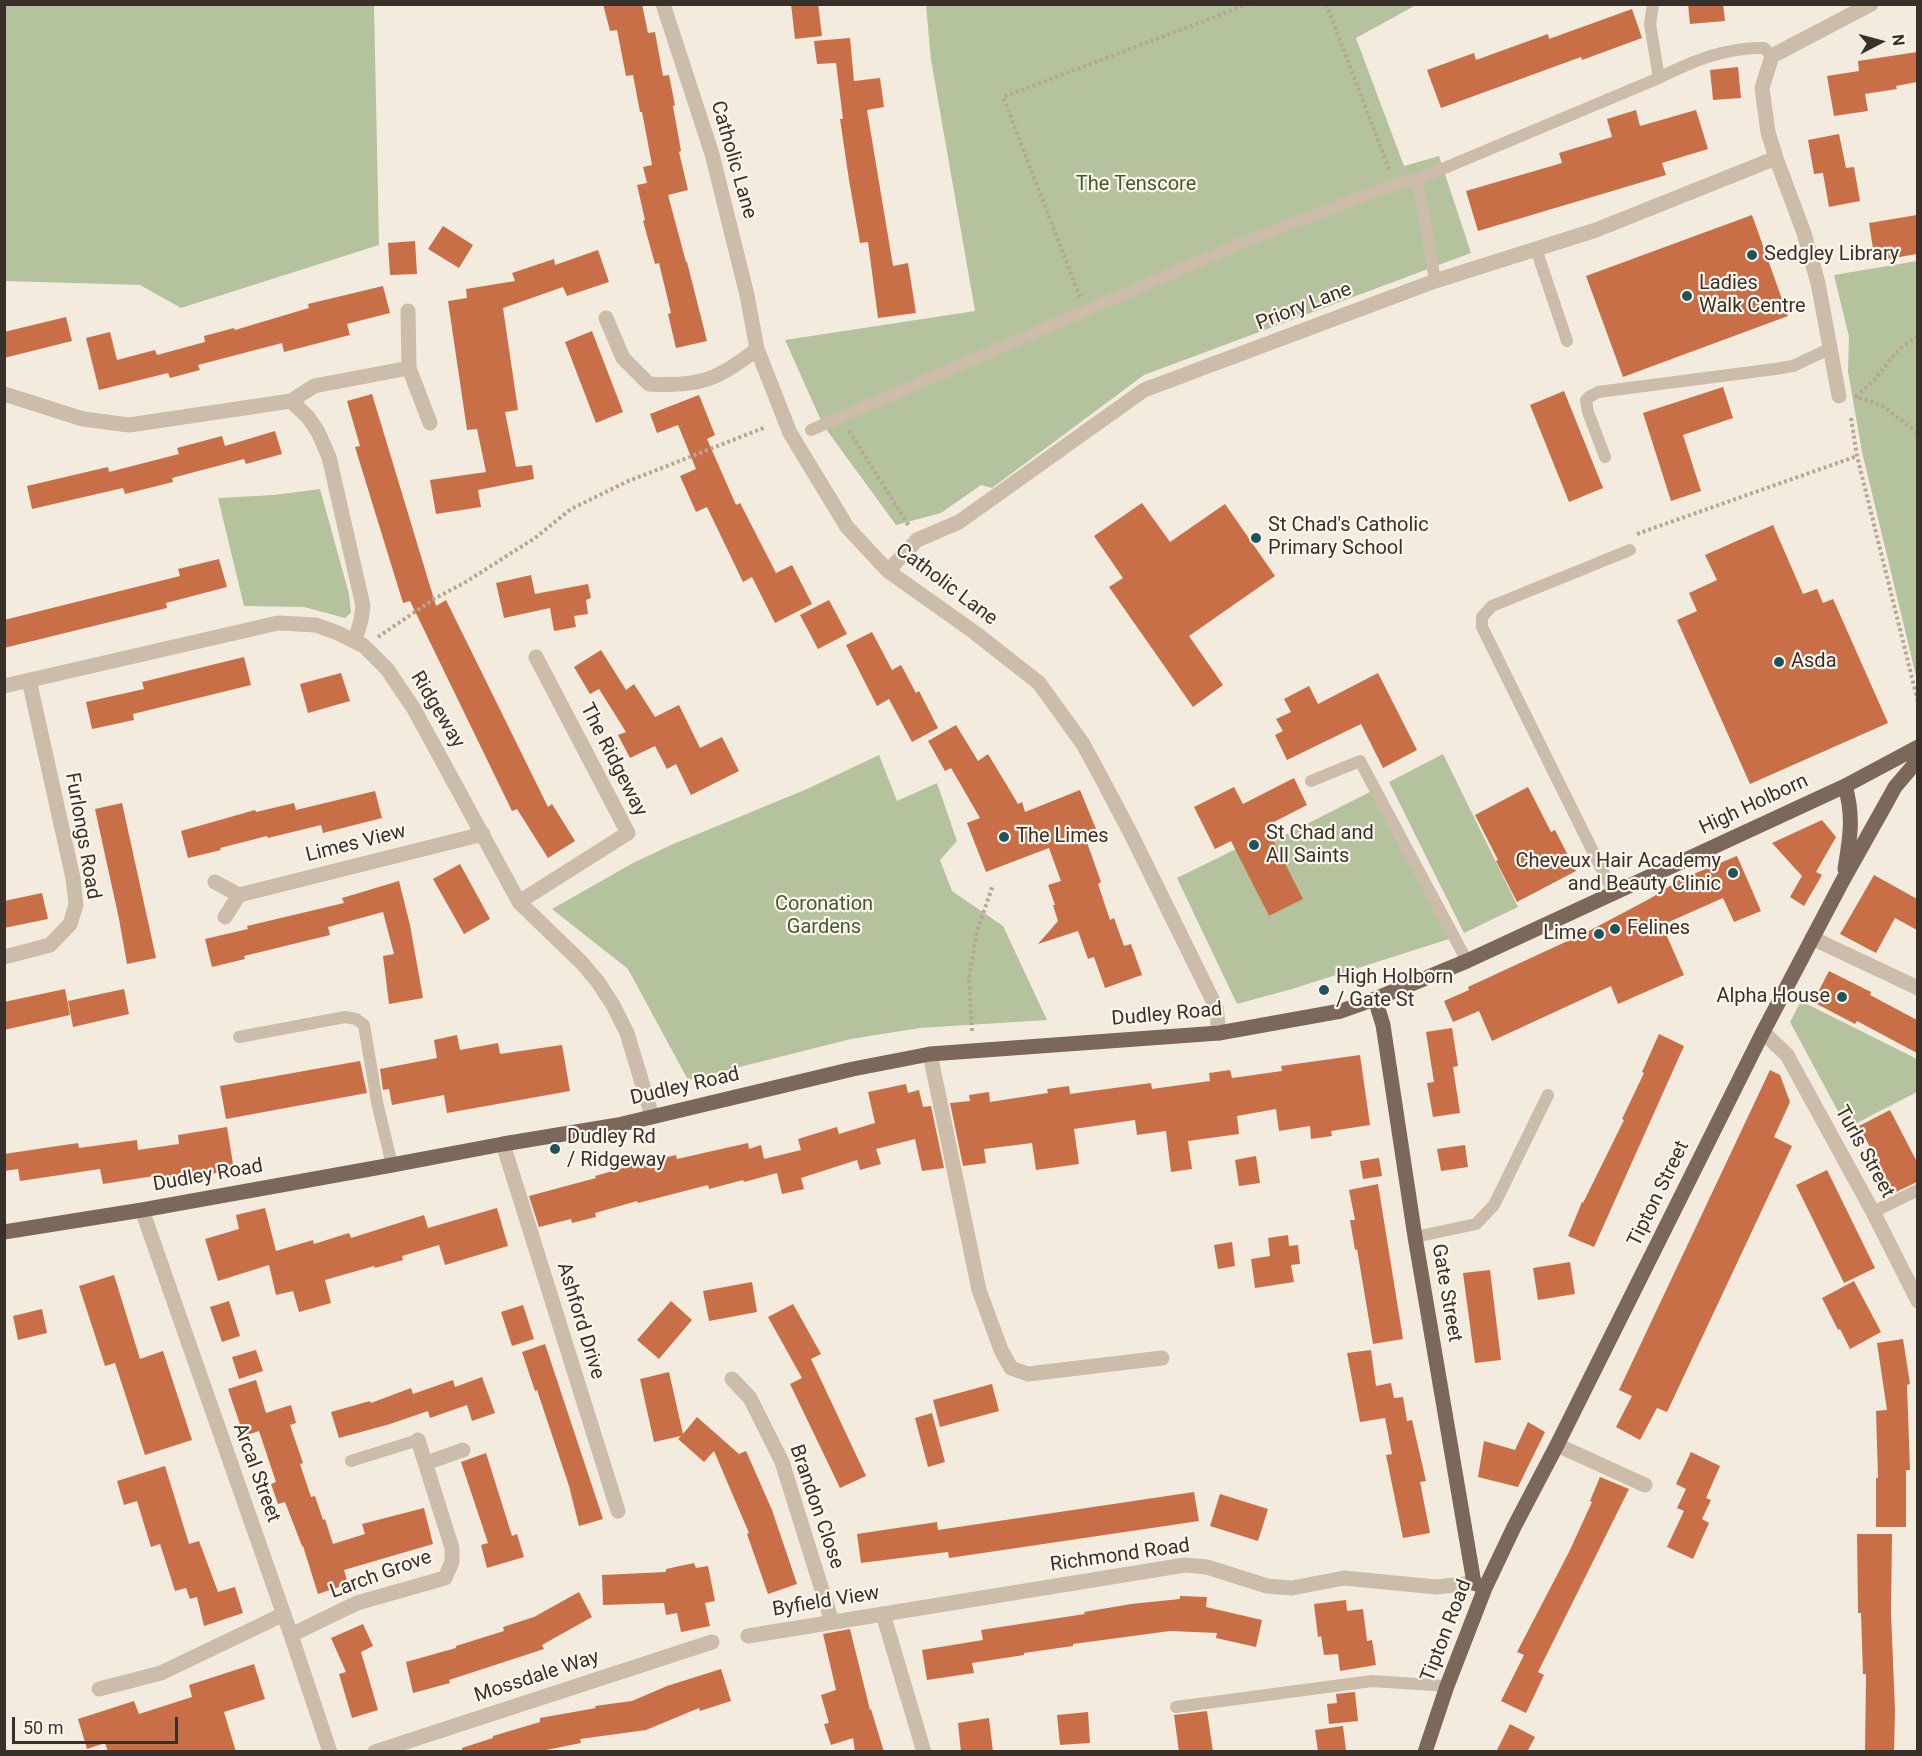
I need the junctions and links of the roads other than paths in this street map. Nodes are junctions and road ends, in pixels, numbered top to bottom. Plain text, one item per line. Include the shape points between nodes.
1 (663, 4) edge
2 (1653, 4) edge
3 (1871, 4) edge
4 (1772, 56) junction
5 (1659, 78) junction
6 (1776, 158) junction
7 (1416, 180) junction
8 (1536, 249) junction
9 (1434, 281) junction
10 (408, 311) dead end
11 (606, 318) dead end
12 (1567, 341) dead end
13 (757, 348) junction
14 (1829, 349) junction
15 (409, 368) junction
16 (4, 394) edge
17 (1839, 396) dead end
18 (291, 401) junction
19 (430, 423) dead end
20 (811, 430) dead end
21 (1605, 457) dead end
22 (1630, 550) dead end
23 (888, 571) junction
24 (359, 644) junction
25 (536, 657) dead end
26 (30, 680) junction
27 (4, 686) edge
28 (1917, 747) edge
29 (1917, 760) edge
30 (1311, 781) dead end
31 (1845, 786) junction
32 (483, 834) junction
33 (1842, 880) junction
34 (215, 882) dead end
35 (1613, 892) junction
36 (239, 895) junction
37 (519, 902) junction
38 (225, 917) dead end
39 (1812, 938) junction
40 (4, 957) edge
41 (1467, 961) junction
42 (1917, 988) edge
43 (1376, 999) junction
44 (1762, 1032) junction
45 (1219, 1033) junction
46 (239, 1037) dead end
47 (930, 1054) junction
48 (1548, 1095) dead end
49 (652, 1116) junction
50 (503, 1143) junction
51 (392, 1166) junction
52 (1917, 1190) edge
53 (142, 1210) junction
54 (1873, 1212) junction
55 (4, 1232) edge
56 (1415, 1237) junction
57 (1914, 1285) edge
58 (1917, 1300) edge
59 (1162, 1358) dead end
60 (732, 1379) dead end
61 (418, 1440) joint
62 (1557, 1445) junction
63 (463, 1450) dead end
64 (351, 1461) dead end
65 (426, 1463) junction
66 (1645, 1485) dead end
67 (618, 1510) dead end
68 (1514, 1527) joint
69 (1480, 1585) junction
70 (912, 1609) joint
71 (284, 1614) junction
72 (883, 1614) junction
73 (832, 1622) junction
74 (291, 1635) junction
75 (748, 1636) dead end
76 (712, 1642) dead end
77 (1447, 1686) junction
78 (99, 1689) dead end
79 (1176, 1707) dead end
80 (330, 1752) edge
81 (375, 1752) edge
82 (924, 1752) edge
83 (1425, 1752) edge

1 - 13 street, Catholic Lane via 712,154
2 - 5 lane via 1650,24
3 - 4 street
4 - 5 lane via 1764,48 1743,47 1691,62
4 - 6 street via 1761,88
5 - 7 lane
6 - 8 street, Priory Lane via 1596,230
6 - 14 street via 1818,283
7 - 9 lane
7 - 20 lane via 1395,184 1246,241
8 - 9 street, Priory Lane
8 - 12 lane
9 - 23 street, Priory Lane via 1144,390 959,522 917,540
10 - 15 street
11 - 13 street via 623,358 649,384 699,383 735,367
13 - 23 street, Catholic Lane via 790,433 847,527
14 - 17 street
14 - 21 lane via 1792,366 1598,392 1587,400 1588,412
15 - 18 street via 314,386
15 - 19 street
16 - 18 street via 84,419 129,425
18 - 24 street via 308,417 329,458 363,606
22 - 35 lane via 1492,606 1482,617 1482,627
23 - 45 street, Catholic Lane via 1039,683 1083,744 1216,1007
24 - 26 street, Ridgeway via 315,625 278,623
24 - 32 street, Ridgeway via 387,669 414,708
25 - 37 street, The Ridgeway via 628,833
26 - 27 street, Ridgeway
26 - 40 street, Furlongs Road via 76,905 70,924 50,945
28 - 31 main road, High Holborn
29 - 33 main road, Tipton Street via 1895,787
30 - 41 lane via 1360,761
31 - 33 main road, Tipton Street via 1851,806 1851,836
31 - 35 main road, High Holborn
32 - 36 street, Limes View
32 - 37 street, Ridgeway
33 - 39 main road, Tipton Street
34 - 36 street
35 - 41 main road, High Holborn
36 - 38 street
37 - 49 street, Ridgeway via 582,963 613,1005 627,1033
39 - 42 street
39 - 44 main road, Tipton Street
41 - 43 main road, High Holborn
43 - 45 main road, Dudley Road via 1341,1011
43 - 56 main road, Gate Street
44 - 54 street, Turls Street via 1787,1055
44 - 62 main road, Tipton Street
45 - 47 main road, Dudley Road
46 - 51 lane via 345,1017 356,1019 363,1025
47 - 49 main road, Dudley Road
47 - 59 street via 979,1290 1011,1368 1028,1374
48 - 56 lane via 1494,1205 1476,1224
49 - 50 main road, Dudley Road
50 - 51 main road, Dudley Road
50 - 67 street, Ashford Drive
51 - 53 main road, Dudley Road
52 - 54 lane
53 - 55 main road, Dudley Road
53 - 71 street, Arcal Street
54 - 57 street, Turls Street
56 - 69 main road, Gate Street
57 - 58 street, Turls Street
60 - 73 street, Brandon Close via 750,1398 782,1461
61 - 64 lane
61 - 65 street, Larch Grove
62 - 66 street
62 - 68 main road, Tipton Street
63 - 65 street
65 - 74 street, Larch Grove via 452,1548 452,1562 445,1578 357,1603
68 - 69 main road, Tipton Road
69 - 70 street, Richmond Road via 1437,1587 1344,1578 1292,1588 1267,1586 1207,1567 1185,1565
69 - 77 main road, Tipton Road
70 - 72 street, Byfield View
71 - 74 street, Arcal Street
71 - 78 street via 161,1673
72 - 73 street, Byfield View
72 - 82 street
73 - 75 street, Byfield View
74 - 80 street, Arcal Street
76 - 81 street, Mossdale Way
77 - 79 lane via 1372,1681
77 - 83 main road, Tipton Road

